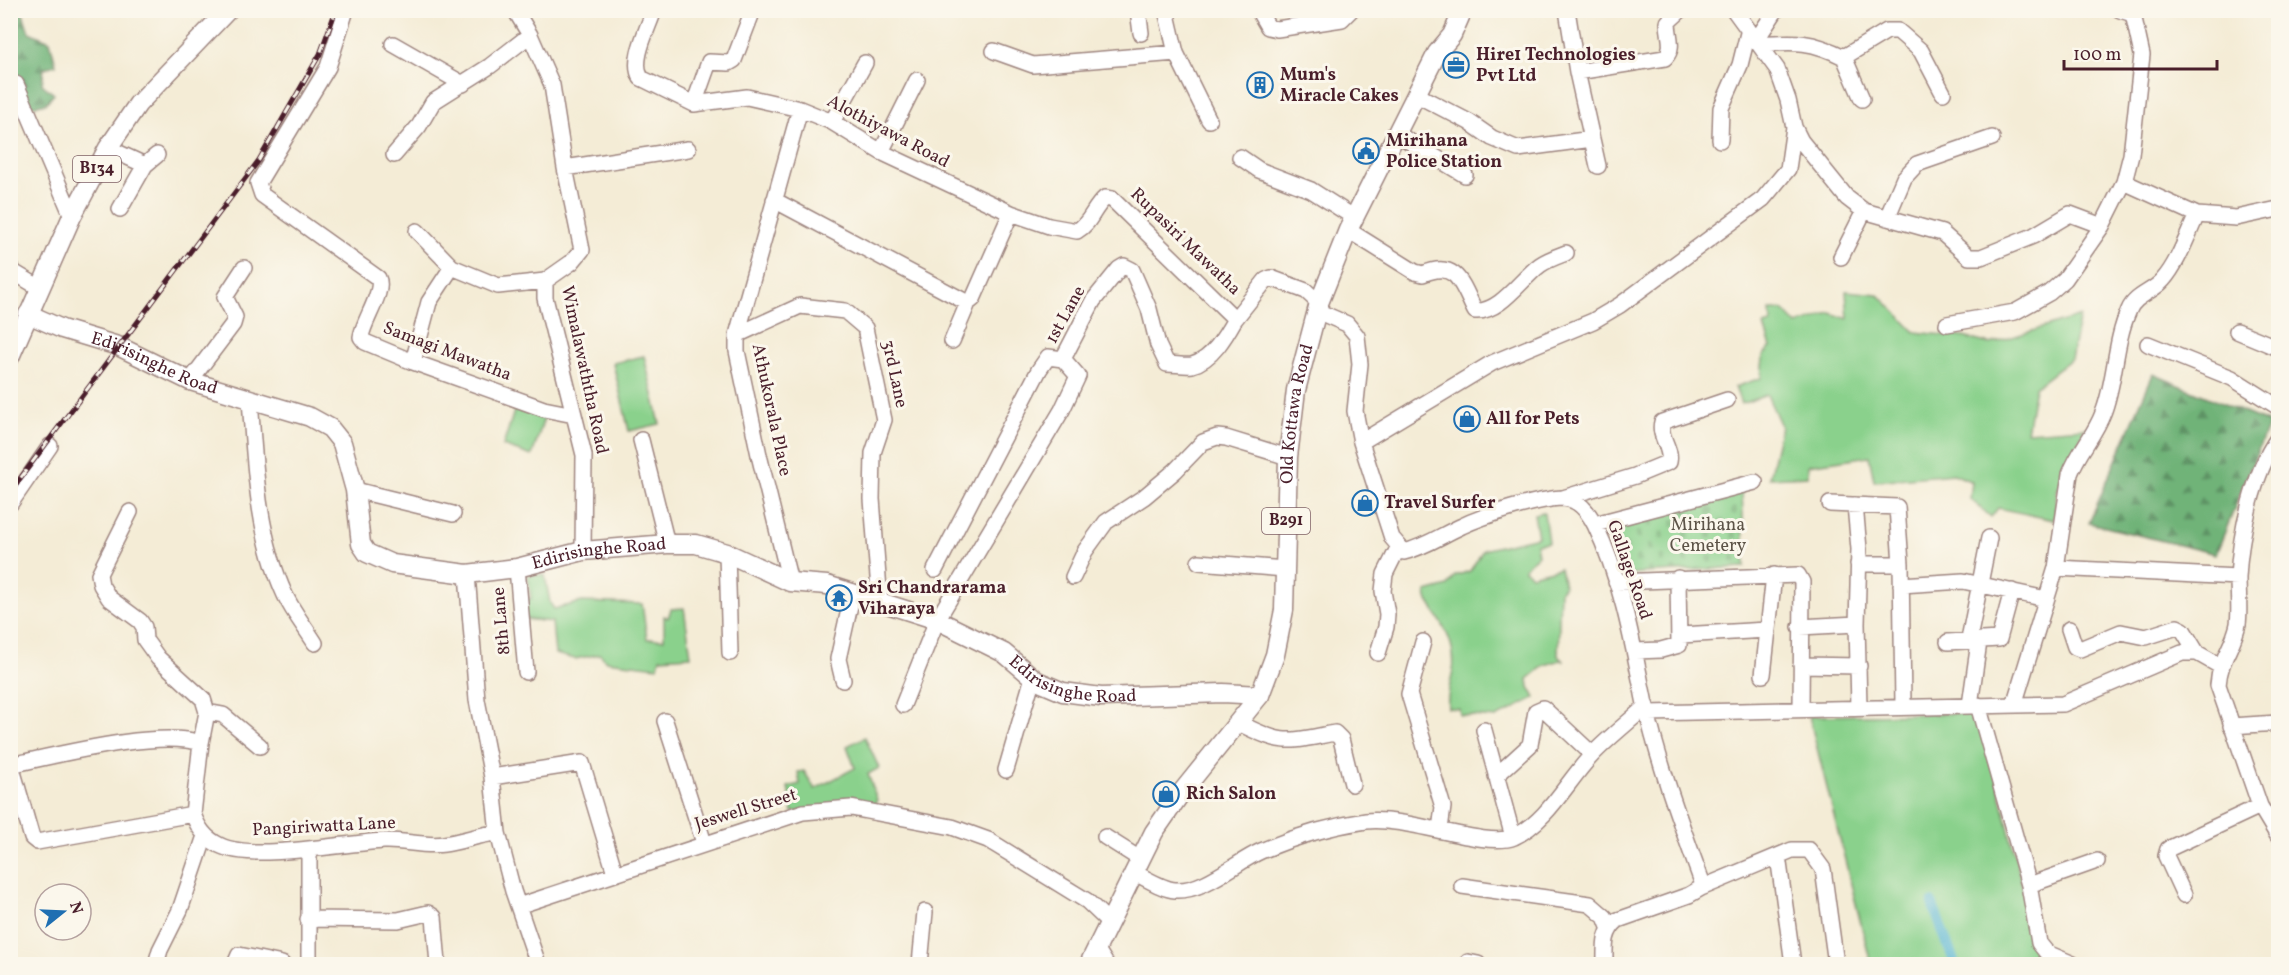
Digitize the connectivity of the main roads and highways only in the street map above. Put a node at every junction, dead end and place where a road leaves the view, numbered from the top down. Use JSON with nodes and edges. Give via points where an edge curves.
{"nodes":[{"id":1,"x":228,"y":10,"type":"edge"},
{"id":2,"x":1451,"y":10,"type":"edge"},
{"id":3,"x":1463,"y":10,"type":"edge"},
{"id":4,"x":1437,"y":53,"type":"junction"},
{"id":5,"x":28,"y":314,"type":"junction"},
{"id":6,"x":10,"y":357,"type":"edge"},
{"id":7,"x":1260,"y":695,"type":"junction"},
{"id":8,"x":1092,"y":956,"type":"edge"}],
"edges":[{"from":1,"to":5,"type":"main road","number":"B134","via":[[138,104],[108,148]]},
{"from":2,"to":4,"type":"main road","name":"Old Kottawa Road","number":"B291"},
{"from":3,"to":4,"type":"main road","name":"Old Kottawa Road","number":"B291","via":[[1452,34]]},
{"from":4,"to":7,"type":"main road","name":"Old Kottawa Road","number":"B291","via":[[1351,224],[1318,307],[1296,390],[1288,457],[1282,621]]},
{"from":5,"to":6,"type":"main road","number":"B134"},
{"from":5,"to":7,"type":"main road","name":"Edirisinghe Road","via":[[118,346],[190,381],[310,417],[330,429],[342,443],[355,490],[361,544],[367,553],[392,564],[467,574],[517,568],[584,551],[696,544],[790,582],[827,585],[937,620],[1005,653],[1034,677],[1063,692],[1101,697]]},
{"from":7,"to":8,"type":"main road","name":"Old Kottawa Road","number":"B291","via":[[1154,832]]}]}
